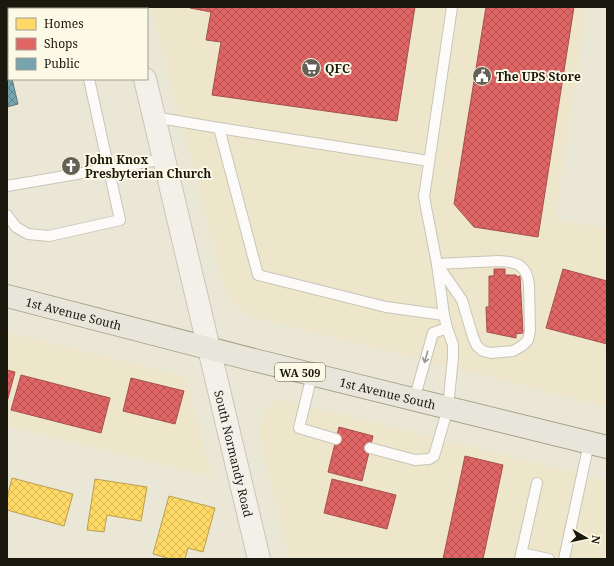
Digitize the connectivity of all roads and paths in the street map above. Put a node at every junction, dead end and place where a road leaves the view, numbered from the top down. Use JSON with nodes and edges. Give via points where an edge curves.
{"nodes":[{"id":1,"x":452,"y":7,"type":"edge"},
{"id":2,"x":89,"y":80,"type":"edge"},
{"id":3,"x":145,"y":80,"type":"edge"},
{"id":4,"x":154,"y":117,"type":"junction"},
{"id":5,"x":219,"y":128,"type":"junction"},
{"id":6,"x":164,"y":158,"type":"junction"},
{"id":7,"x":429,"y":161,"type":"junction"},
{"id":8,"x":109,"y":168,"type":"junction"},
{"id":9,"x":7,"y":186,"type":"edge"},
{"id":10,"x":7,"y":215,"type":"edge"},
{"id":11,"x":437,"y":264,"type":"junction"},
{"id":12,"x":7,"y":296,"type":"edge"},
{"id":13,"x":444,"y":315,"type":"junction"},
{"id":14,"x":447,"y":328,"type":"junction"},
{"id":15,"x":209,"y":349,"type":"junction"},
{"id":16,"x":312,"y":375,"type":"junction"},
{"id":17,"x":414,"y":400,"type":"junction"},
{"id":18,"x":448,"y":408,"type":"junction"},
{"id":19,"x":336,"y":439,"type":"dead end"},
{"id":20,"x":598,"y":445,"type":"edge"},
{"id":21,"x":370,"y":448,"type":"dead end"},
{"id":22,"x":537,"y":483,"type":"dead end"},
{"id":23,"x":520,"y":556,"type":"edge"},
{"id":24,"x":259,"y":559,"type":"edge"},
{"id":25,"x":549,"y":559,"type":"edge"},
{"id":26,"x":564,"y":559,"type":"edge"}],
"edges":[{"from":1,"to":7,"type":"lane"},
{"from":2,"to":8,"type":"lane"},
{"from":3,"to":4,"type":"street","name":"South Normandy Road"},
{"from":4,"to":5,"type":"lane"},
{"from":4,"to":6,"type":"street","name":"South Normandy Road"},
{"from":5,"to":7,"type":"lane"},
{"from":5,"to":13,"type":"lane","via":[[258,275],[386,307]]},
{"from":6,"to":8,"type":"lane"},
{"from":6,"to":15,"type":"street","name":"South Normandy Road"},
{"from":7,"to":11,"type":"lane","via":[[424,197]]},
{"from":8,"to":9,"type":"lane"},
{"from":8,"to":10,"type":"lane","via":[[120,220],[49,236],[28,234],[16,227]]},
{"from":11,"to":11,"type":"lane","via":[[462,300],[477,346],[491,353],[513,351],[528,340],[530,285],[526,271],[512,262]]},
{"from":11,"to":13,"type":"lane"},
{"from":12,"to":15,"type":"main road","name":"1st Avenue South","number":"WA 509"},
{"from":13,"to":14,"type":"lane"},
{"from":14,"to":17,"type":"lane","one_way":true,"via":[[433,333]]},
{"from":14,"to":18,"type":"lane","via":[[453,346]]},
{"from":15,"to":16,"type":"main road","name":"1st Avenue South","number":"WA 509"},
{"from":15,"to":24,"type":"street","name":"South Normandy Road"},
{"from":16,"to":17,"type":"main road","name":"1st Avenue South","number":"WA 509"},
{"from":16,"to":19,"type":"lane","via":[[299,428]]},
{"from":17,"to":18,"type":"main road","name":"1st Avenue South","number":"WA 509"},
{"from":18,"to":20,"type":"main road","name":"1st Avenue South","number":"WA 509"},
{"from":18,"to":21,"type":"lane","via":[[434,456],[429,460],[415,460]]},
{"from":20,"to":26,"type":"lane"},
{"from":22,"to":23,"type":"lane"},
{"from":23,"to":25,"type":"lane"}]}
